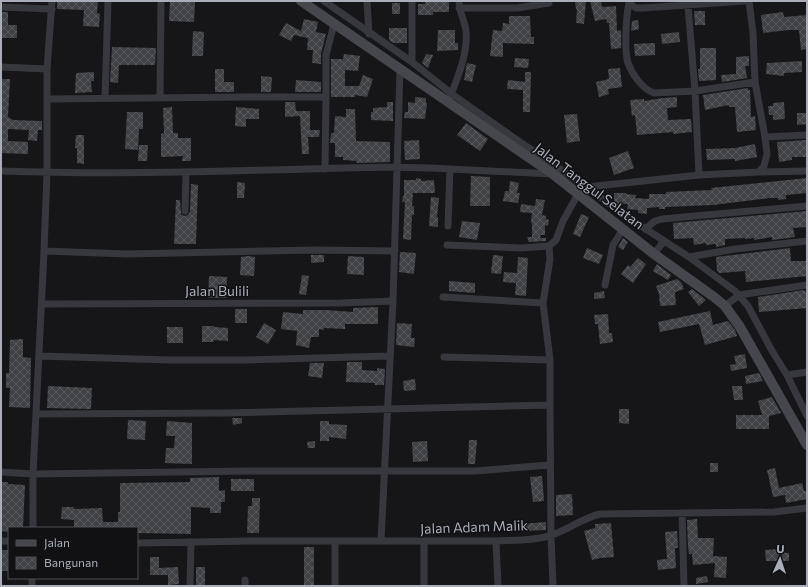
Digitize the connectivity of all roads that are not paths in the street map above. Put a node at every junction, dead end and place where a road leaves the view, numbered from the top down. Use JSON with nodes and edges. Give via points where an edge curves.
{"nodes":[{"id":1,"x":52,"y":1,"type":"edge"},
{"id":2,"x":108,"y":1,"type":"edge"},
{"id":3,"x":161,"y":1,"type":"edge"},
{"id":4,"x":301,"y":1,"type":"edge"},
{"id":5,"x":324,"y":1,"type":"edge"},
{"id":6,"x":367,"y":1,"type":"edge"},
{"id":7,"x":412,"y":1,"type":"edge"},
{"id":8,"x":745,"y":1,"type":"edge"},
{"id":9,"x":749,"y":1,"type":"edge"},
{"id":10,"x":629,"y":2,"type":"edge"},
{"id":11,"x":549,"y":3,"type":"dead end"},
{"id":12,"x":459,"y":5,"type":"edge"},
{"id":13,"x":688,"y":6,"type":"junction"},
{"id":14,"x":1,"y":7,"type":"edge"},
{"id":15,"x":52,"y":9,"type":"junction"},
{"id":16,"x":334,"y":24,"type":"junction"},
{"id":17,"x":369,"y":34,"type":"junction"},
{"id":18,"x":412,"y":62,"type":"junction"},
{"id":19,"x":1,"y":67,"type":"edge"},
{"id":20,"x":47,"y":69,"type":"junction"},
{"id":21,"x":400,"y":70,"type":"junction"},
{"id":22,"x":755,"y":82,"type":"junction"},
{"id":23,"x":695,"y":91,"type":"junction"},
{"id":24,"x":326,"y":97,"type":"junction"},
{"id":25,"x":105,"y":98,"type":"junction"},
{"id":26,"x":160,"y":98,"type":"junction"},
{"id":27,"x":47,"y":99,"type":"junction"},
{"id":28,"x":450,"y":99,"type":"junction"},
{"id":29,"x":807,"y":135,"type":"edge"},
{"id":30,"x":765,"y":137,"type":"junction"},
{"id":31,"x":397,"y":167,"type":"junction"},
{"id":32,"x":325,"y":169,"type":"junction"},
{"id":33,"x":450,"y":169,"type":"junction"},
{"id":34,"x":807,"y":170,"type":"edge"},
{"id":35,"x":1,"y":171,"type":"edge"},
{"id":36,"x":186,"y":172,"type":"junction"},
{"id":37,"x":759,"y":172,"type":"junction"},
{"id":38,"x":47,"y":173,"type":"junction"},
{"id":39,"x":552,"y":174,"type":"junction"},
{"id":40,"x":699,"y":175,"type":"junction"},
{"id":41,"x":587,"y":187,"type":"junction"},
{"id":42,"x":578,"y":194,"type":"junction"},
{"id":43,"x":807,"y":206,"type":"edge"},
{"id":44,"x":185,"y":211,"type":"dead end"},
{"id":45,"x":448,"y":226,"type":"dead end"},
{"id":46,"x":623,"y":229,"type":"junction"},
{"id":47,"x":645,"y":229,"type":"junction"},
{"id":48,"x":664,"y":241,"type":"junction"},
{"id":49,"x":807,"y":241,"type":"edge"},
{"id":50,"x":447,"y":245,"type":"dead end"},
{"id":51,"x":549,"y":246,"type":"junction"},
{"id":52,"x":395,"y":251,"type":"junction"},
{"id":53,"x":44,"y":252,"type":"junction"},
{"id":54,"x":654,"y":254,"type":"junction"},
{"id":55,"x":689,"y":257,"type":"junction"},
{"id":56,"x":605,"y":285,"type":"dead end"},
{"id":57,"x":807,"y":285,"type":"edge"},
{"id":58,"x":739,"y":295,"type":"junction"},
{"id":59,"x":443,"y":297,"type":"dead end"},
{"id":60,"x":393,"y":301,"type":"junction"},
{"id":61,"x":543,"y":303,"type":"junction"},
{"id":62,"x":42,"y":304,"type":"junction"},
{"id":63,"x":725,"y":306,"type":"junction"},
{"id":64,"x":39,"y":356,"type":"junction"},
{"id":65,"x":389,"y":356,"type":"junction"},
{"id":66,"x":444,"y":357,"type":"dead end"},
{"id":67,"x":550,"y":360,"type":"junction"},
{"id":68,"x":807,"y":372,"type":"edge"},
{"id":69,"x":787,"y":375,"type":"junction"},
{"id":70,"x":550,"y":405,"type":"junction"},
{"id":71,"x":387,"y":410,"type":"junction"},
{"id":72,"x":36,"y":414,"type":"junction"},
{"id":73,"x":807,"y":416,"type":"edge"},
{"id":74,"x":807,"y":445,"type":"edge"},
{"id":75,"x":550,"y":466,"type":"junction"},
{"id":76,"x":1,"y":472,"type":"edge"},
{"id":77,"x":384,"y":472,"type":"junction"},
{"id":78,"x":33,"y":474,"type":"junction"},
{"id":79,"x":807,"y":508,"type":"edge"},
{"id":80,"x":682,"y":513,"type":"junction"},
{"id":81,"x":32,"y":527,"type":"edge"},
{"id":82,"x":551,"y":536,"type":"junction"},
{"id":83,"x":335,"y":541,"type":"junction"},
{"id":84,"x":381,"y":541,"type":"junction"},
{"id":85,"x":496,"y":541,"type":"junction"},
{"id":86,"x":191,"y":542,"type":"junction"},
{"id":87,"x":424,"y":542,"type":"junction"},
{"id":88,"x":138,"y":543,"type":"edge"},
{"id":89,"x":190,"y":586,"type":"edge"},
{"id":90,"x":335,"y":586,"type":"edge"},
{"id":91,"x":424,"y":586,"type":"edge"},
{"id":92,"x":498,"y":586,"type":"edge"},
{"id":93,"x":553,"y":586,"type":"edge"},
{"id":94,"x":684,"y":586,"type":"edge"}],
"edges":[{"from":1,"to":15,"type":"street"},
{"from":2,"to":25,"type":"street"},
{"from":3,"to":26,"type":"street"},
{"from":4,"to":16,"type":"street","name":"Jalan Tanggul Selatan"},
{"from":5,"to":17,"type":"street","name":"Jalan Tanggul Selatan"},
{"from":6,"to":17,"type":"street"},
{"from":7,"to":18,"type":"street"},
{"from":8,"to":13,"type":"street"},
{"from":9,"to":22,"type":"street"},
{"from":10,"to":13,"type":"street","via":[[636,8]]},
{"from":10,"to":23,"type":"street","via":[[626,16],[628,62],[638,81],[654,93]]},
{"from":11,"to":12,"type":"street","via":[[517,8]]},
{"from":12,"to":28,"type":"street","via":[[466,30],[466,42]]},
{"from":13,"to":23,"type":"street"},
{"from":14,"to":15,"type":"street"},
{"from":15,"to":20,"type":"street"},
{"from":16,"to":21,"type":"street","name":"Jalan Tanggul Selatan"},
{"from":16,"to":24,"type":"street","via":[[326,55]]},
{"from":17,"to":18,"type":"street","name":"Jalan Tanggul Selatan"},
{"from":18,"to":28,"type":"street","name":"Jalan Tanggul Selatan"},
{"from":19,"to":20,"type":"street"},
{"from":20,"to":27,"type":"street"},
{"from":21,"to":28,"type":"street","name":"Jalan Tanggul Selatan"},
{"from":21,"to":31,"type":"street"},
{"from":22,"to":23,"type":"street"},
{"from":22,"to":30,"type":"street"},
{"from":23,"to":40,"type":"street"},
{"from":24,"to":26,"type":"street"},
{"from":24,"to":32,"type":"street"},
{"from":25,"to":26,"type":"street"},
{"from":25,"to":27,"type":"street"},
{"from":27,"to":38,"type":"street"},
{"from":28,"to":39,"type":"street","name":"Jalan Tanggul Selatan"},
{"from":28,"to":41,"type":"street","name":"Jalan Tanggul Selatan","via":[[510,135]]},
{"from":29,"to":30,"type":"street"},
{"from":30,"to":37,"type":"street","via":[[766,162]]},
{"from":31,"to":32,"type":"street"},
{"from":31,"to":33,"type":"street"},
{"from":31,"to":52,"type":"street"},
{"from":32,"to":36,"type":"street"},
{"from":33,"to":39,"type":"street"},
{"from":33,"to":45,"type":"street"},
{"from":34,"to":37,"type":"street"},
{"from":35,"to":38,"type":"street"},
{"from":36,"to":38,"type":"street"},
{"from":36,"to":44,"type":"street"},
{"from":37,"to":40,"type":"street"},
{"from":38,"to":53,"type":"street"},
{"from":39,"to":42,"type":"street","name":"Jalan Tanggul Selatan"},
{"from":40,"to":41,"type":"street"},
{"from":41,"to":47,"type":"street","name":"Jalan Tanggul Selatan"},
{"from":42,"to":46,"type":"street","name":"Jalan Tanggul Selatan"},
{"from":42,"to":51,"type":"street","via":[[556,240]]},
{"from":43,"to":47,"type":"street","via":[[662,219]]},
{"from":46,"to":54,"type":"street","name":"Jalan Tanggul Selatan"},
{"from":46,"to":56,"type":"street","via":[[613,245]]},
{"from":47,"to":48,"type":"street","name":"Jalan Tanggul Selatan"},
{"from":48,"to":54,"type":"street"},
{"from":48,"to":55,"type":"street","name":"Jalan Tanggul Selatan"},
{"from":49,"to":55,"type":"street"},
{"from":50,"to":51,"type":"street","via":[[521,248]]},
{"from":51,"to":61,"type":"street","via":[[550,259]]},
{"from":52,"to":53,"type":"street","via":[[134,254]]},
{"from":52,"to":60,"type":"street"},
{"from":53,"to":62,"type":"street"},
{"from":54,"to":63,"type":"street","name":"Jalan Tanggul Selatan","via":[[697,283]]},
{"from":55,"to":58,"type":"street","name":"Jalan Tanggul Selatan"},
{"from":57,"to":58,"type":"street"},
{"from":58,"to":63,"type":"street"},
{"from":58,"to":69,"type":"street","name":"Jalan Tanggul Selatan","via":[[748,306]]},
{"from":59,"to":61,"type":"street"},
{"from":60,"to":62,"type":"street","name":"Jalan Bulili"},
{"from":60,"to":65,"type":"street"},
{"from":61,"to":67,"type":"street"},
{"from":62,"to":64,"type":"street"},
{"from":63,"to":74,"type":"street","name":"Jalan Tanggul Selatan","via":[[740,327]]},
{"from":64,"to":65,"type":"street","via":[[169,360]]},
{"from":64,"to":72,"type":"street"},
{"from":65,"to":71,"type":"street"},
{"from":66,"to":67,"type":"street"},
{"from":67,"to":70,"type":"street"},
{"from":68,"to":69,"type":"street"},
{"from":69,"to":73,"type":"street","name":"Jalan Tanggul Selatan"},
{"from":70,"to":71,"type":"street"},
{"from":70,"to":75,"type":"street"},
{"from":71,"to":72,"type":"street"},
{"from":71,"to":77,"type":"street"},
{"from":72,"to":78,"type":"street"},
{"from":75,"to":77,"type":"street","via":[[475,471]]},
{"from":75,"to":82,"type":"street"},
{"from":76,"to":78,"type":"street"},
{"from":77,"to":78,"type":"street"},
{"from":77,"to":84,"type":"street"},
{"from":78,"to":81,"type":"street"},
{"from":79,"to":80,"type":"street","name":"Jalan Adam Malik","via":[[725,514]]},
{"from":80,"to":82,"type":"street","name":"Jalan Adam Malik","via":[[600,514]]},
{"from":80,"to":94,"type":"street"},
{"from":82,"to":85,"type":"street","name":"Jalan Adam Malik"},
{"from":82,"to":93,"type":"street"},
{"from":83,"to":84,"type":"street","name":"Jalan Adam Malik"},
{"from":83,"to":86,"type":"street","name":"Jalan Adam Malik"},
{"from":83,"to":90,"type":"street"},
{"from":84,"to":87,"type":"street","name":"Jalan Adam Malik"},
{"from":85,"to":87,"type":"street","name":"Jalan Adam Malik"},
{"from":85,"to":92,"type":"street"},
{"from":86,"to":88,"type":"street","name":"Jalan Adam Malik"},
{"from":86,"to":89,"type":"street"},
{"from":87,"to":91,"type":"street"}]}
